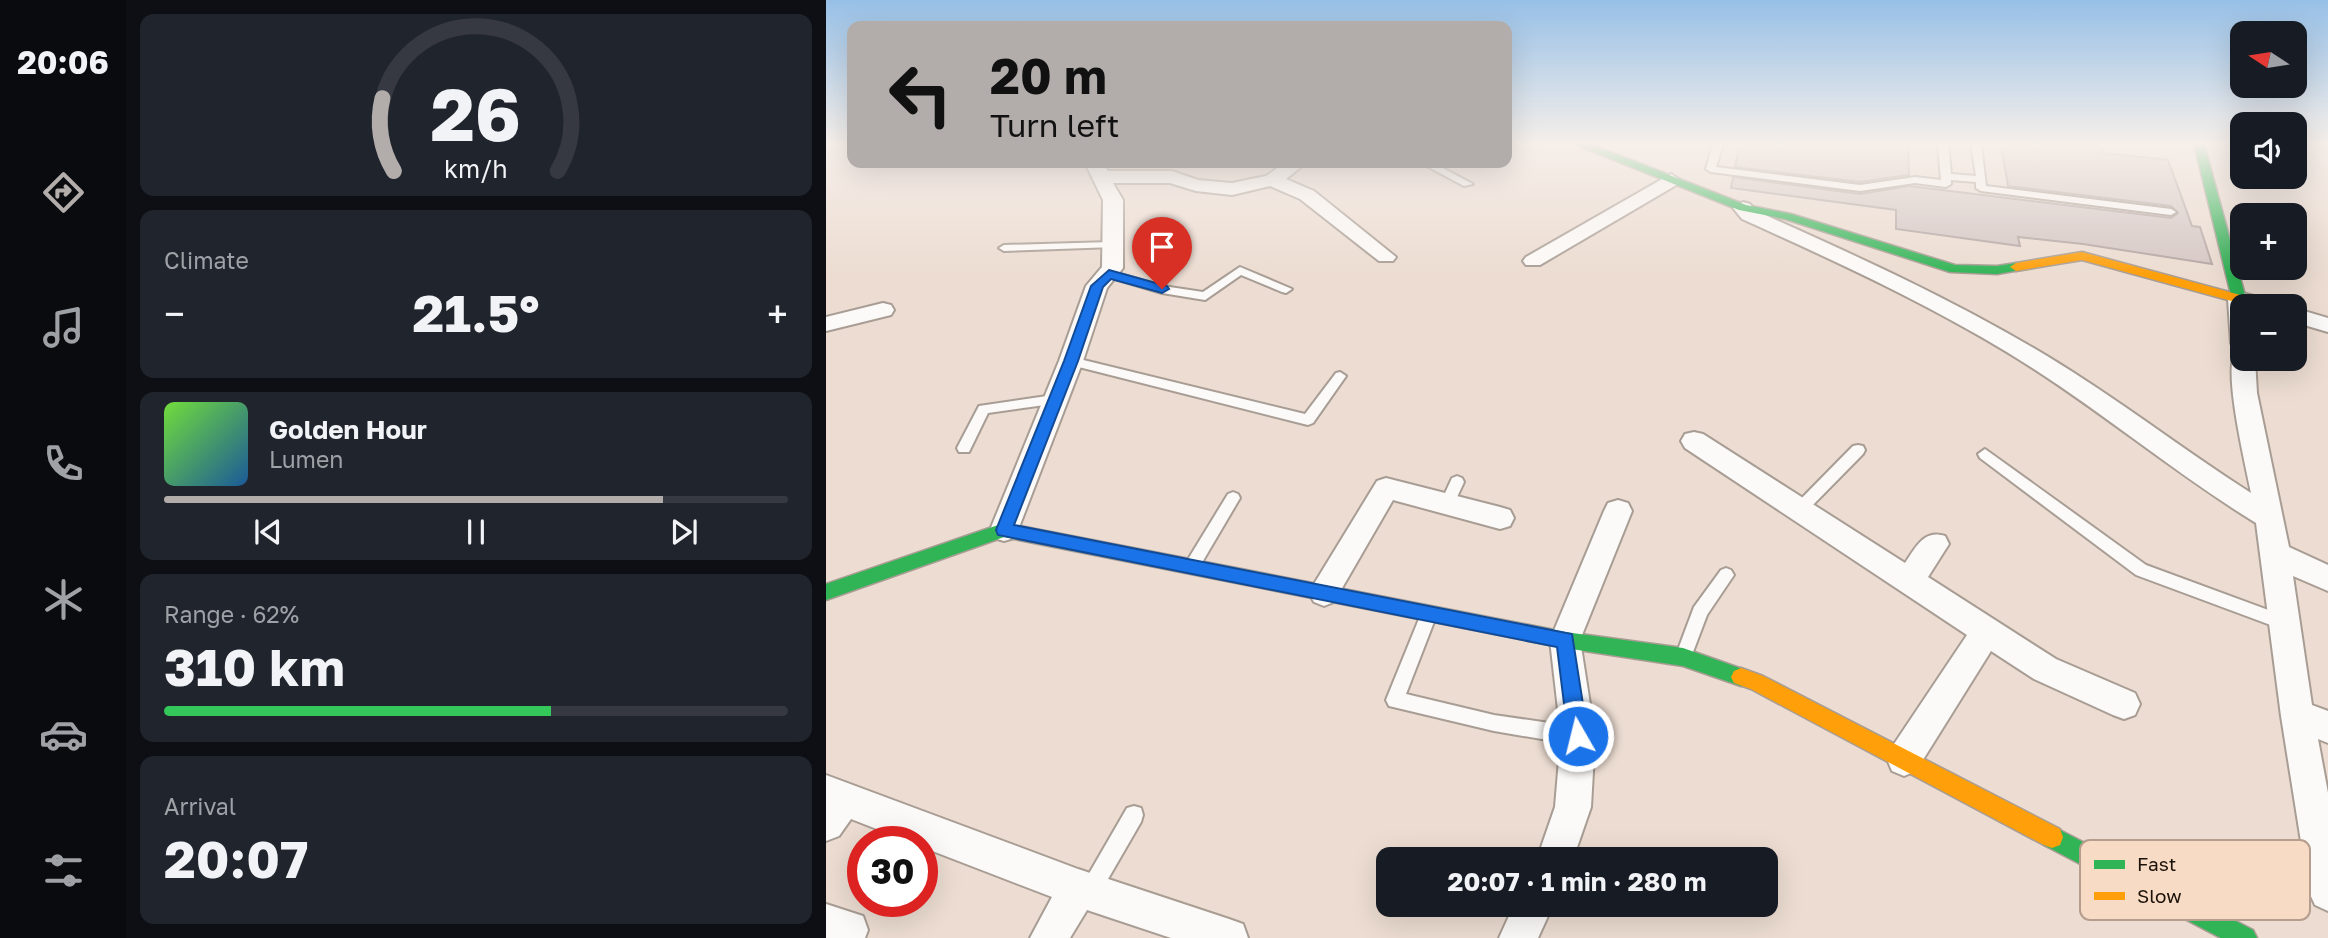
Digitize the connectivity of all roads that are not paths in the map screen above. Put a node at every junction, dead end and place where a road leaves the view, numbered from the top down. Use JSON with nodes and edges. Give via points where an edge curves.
{"nodes":[{"id":1,"x":1107,"y":188,"type":"edge"},
{"id":2,"x":1290,"y":188,"type":"edge"},
{"id":3,"x":1658,"y":188,"type":"edge"},
{"id":4,"x":1691,"y":188,"type":"edge"},
{"id":5,"x":1981,"y":188,"type":"edge"},
{"id":6,"x":2210,"y":188,"type":"edge"},
{"id":7,"x":1743,"y":208,"type":"junction"},
{"id":8,"x":2171,"y":212,"type":"dead end"},
{"id":9,"x":1111,"y":245,"type":"junction"},
{"id":10,"x":1004,"y":248,"type":"dead end"},
{"id":11,"x":1386,"y":257,"type":"dead end"},
{"id":12,"x":1532,"y":261,"type":"dead end"},
{"id":13,"x":1109,"y":274,"type":"junction"},
{"id":14,"x":1286,"y":289,"type":"dead end"},
{"id":15,"x":2238,"y":294,"type":"edge"},
{"id":16,"x":2230,"y":297,"type":"edge"},
{"id":17,"x":883,"y":310,"type":"dead end"},
{"id":18,"x":2307,"y":319,"type":"edge"},
{"id":19,"x":826,"y":324,"type":"edge"},
{"id":20,"x":2328,"y":325,"type":"edge"},
{"id":21,"x":1071,"y":361,"type":"junction"},
{"id":22,"x":2244,"y":371,"type":"edge"},
{"id":23,"x":1340,"y":376,"type":"dead end"},
{"id":24,"x":1054,"y":400,"type":"junction"},
{"id":25,"x":1694,"y":441,"type":"dead end"},
{"id":26,"x":964,"y":448,"type":"dead end"},
{"id":27,"x":1858,"y":450,"type":"dead end"},
{"id":28,"x":1985,"y":454,"type":"dead end"},
{"id":29,"x":1233,"y":498,"type":"dead end"},
{"id":30,"x":1799,"y":510,"type":"junction"},
{"id":31,"x":1618,"y":511,"type":"dead end"},
{"id":32,"x":2269,"y":517,"type":"junction"},
{"id":33,"x":1500,"y":518,"type":"dead end"},
{"id":34,"x":1004,"y":530,"type":"junction"},
{"id":35,"x":1935,"y":544,"type":"dead end"},
{"id":36,"x":2276,"y":554,"type":"junction"},
{"id":37,"x":1192,"y":567,"type":"junction"},
{"id":38,"x":1726,"y":575,"type":"dead end"},
{"id":39,"x":2328,"y":579,"type":"edge"},
{"id":40,"x":1908,"y":582,"type":"junction"},
{"id":41,"x":826,"y":592,"type":"edge"},
{"id":42,"x":1324,"y":593,"type":"junction"},
{"id":43,"x":1429,"y":613,"type":"junction"},
{"id":44,"x":2284,"y":623,"type":"junction"},
{"id":45,"x":1986,"y":632,"type":"junction"},
{"id":46,"x":1565,"y":640,"type":"junction"},
{"id":47,"x":1684,"y":657,"type":"junction"},
{"id":48,"x":2124,"y":704,"type":"dead end"},
{"id":49,"x":2297,"y":716,"type":"junction"},
{"id":50,"x":2328,"y":727,"type":"edge"},
{"id":51,"x":1578,"y":736,"type":"junction"},
{"id":52,"x":1904,"y":759,"type":"junction"},
{"id":53,"x":832,"y":805,"type":"edge"},
{"id":54,"x":1134,"y":815,"type":"dead end"},
{"id":55,"x":1559,"y":847,"type":"edge"},
{"id":56,"x":2080,"y":851,"type":"edge"},
{"id":57,"x":2324,"y":858,"type":"edge"},
{"id":58,"x":1084,"y":890,"type":"junction"},
{"id":59,"x":2328,"y":892,"type":"edge"},
{"id":60,"x":1528,"y":917,"type":"edge"},
{"id":61,"x":2211,"y":920,"type":"edge"},
{"id":62,"x":826,"y":923,"type":"edge"},
{"id":63,"x":843,"y":938,"type":"edge"},
{"id":64,"x":1049,"y":938,"type":"edge"},
{"id":65,"x":1229,"y":938,"type":"edge"},
{"id":66,"x":1518,"y":938,"type":"edge"},
{"id":67,"x":2245,"y":938,"type":"edge"}],
"edges":[{"from":1,"to":9,"type":"street","via":[[1113,200]]},
{"from":2,"to":11,"type":"street","via":[[1307,195]]},
{"from":3,"to":12,"type":"street"},
{"from":4,"to":7,"type":"street"},
{"from":5,"to":8,"type":"lane"},
{"from":6,"to":15,"type":"street"},
{"from":7,"to":16,"type":"street","via":[[1787,216],[1954,269],[1997,270],[2082,256]]},
{"from":7,"to":32,"type":"street","via":[[1749,215],[1959,313],[2080,387],[2232,496]]},
{"from":9,"to":10,"type":"lane"},
{"from":9,"to":13,"type":"street","via":[[1113,268]]},
{"from":13,"to":14,"type":"lane","via":[[1205,296],[1240,270]]},
{"from":13,"to":21,"type":"street","via":[[1097,286]]},
{"from":17,"to":19,"type":"street","via":[[861,311],[845,322]]},
{"from":18,"to":20,"type":"street"},
{"from":21,"to":23,"type":"lane","via":[[1308,420]]},
{"from":21,"to":24,"type":"street"},
{"from":22,"to":32,"type":"street"},
{"from":24,"to":26,"type":"lane","via":[[984,410]]},
{"from":24,"to":34,"type":"street"},
{"from":25,"to":30,"type":"street"},
{"from":27,"to":30,"type":"lane"},
{"from":28,"to":44,"type":"lane","via":[[2141,570]]},
{"from":29,"to":37,"type":"lane"},
{"from":30,"to":40,"type":"street"},
{"from":31,"to":46,"type":"street"},
{"from":32,"to":36,"type":"street"},
{"from":33,"to":42,"type":"street","via":[[1452,493],[1386,488]]},
{"from":34,"to":37,"type":"street"},
{"from":34,"to":41,"type":"street"},
{"from":35,"to":40,"type":"street"},
{"from":36,"to":39,"type":"street"},
{"from":36,"to":44,"type":"street"},
{"from":37,"to":42,"type":"street"},
{"from":38,"to":47,"type":"lane","via":[[1700,612]]},
{"from":40,"to":45,"type":"street"},
{"from":42,"to":43,"type":"street"},
{"from":43,"to":46,"type":"street"},
{"from":43,"to":51,"type":"lane","via":[[1395,700]]},
{"from":44,"to":49,"type":"street"},
{"from":45,"to":48,"type":"street","via":[[2045,669]]},
{"from":45,"to":52,"type":"street"},
{"from":46,"to":47,"type":"street"},
{"from":46,"to":51,"type":"street"},
{"from":47,"to":52,"type":"street","via":[[1756,682]]},
{"from":49,"to":50,"type":"street"},
{"from":49,"to":57,"type":"street"},
{"from":51,"to":55,"type":"street","via":[[1573,807]]},
{"from":52,"to":56,"type":"street"},
{"from":53,"to":58,"type":"street"},
{"from":54,"to":58,"type":"lane"},
{"from":57,"to":59,"type":"street"},
{"from":58,"to":64,"type":"street"},
{"from":58,"to":65,"type":"street"},
{"from":60,"to":66,"type":"street"},
{"from":61,"to":67,"type":"street"},
{"from":62,"to":63,"type":"street","via":[[849,930]]}]}
